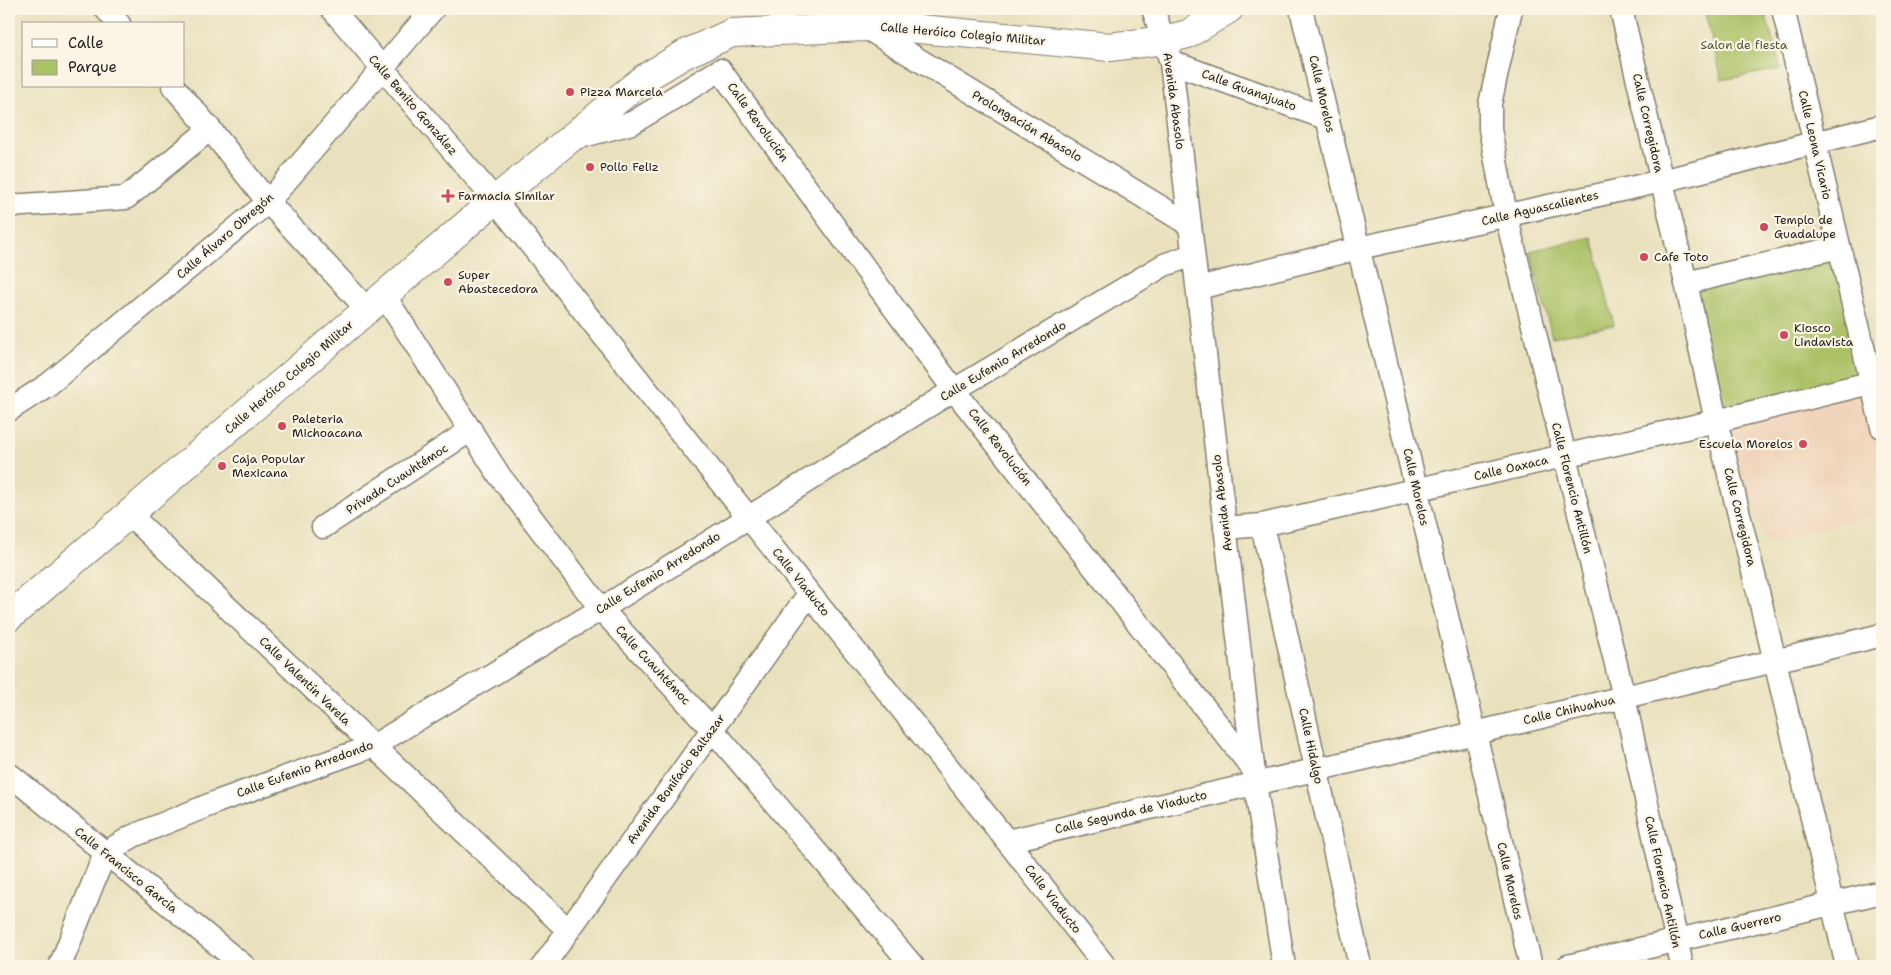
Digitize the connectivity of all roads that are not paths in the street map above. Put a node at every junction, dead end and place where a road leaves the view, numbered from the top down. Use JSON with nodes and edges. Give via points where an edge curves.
{"nodes":[{"id":1,"x":106,"y":9,"type":"edge"},
{"id":2,"x":332,"y":9,"type":"edge"},
{"id":3,"x":433,"y":9,"type":"edge"},
{"id":4,"x":1153,"y":9,"type":"edge"},
{"id":5,"x":1228,"y":9,"type":"edge"},
{"id":6,"x":1302,"y":9,"type":"edge"},
{"id":7,"x":1511,"y":9,"type":"edge"},
{"id":8,"x":1621,"y":9,"type":"edge"},
{"id":9,"x":1783,"y":9,"type":"edge"},
{"id":10,"x":117,"y":22,"type":"edge"},
{"id":11,"x":865,"y":27,"type":"junction"},
{"id":12,"x":1167,"y":51,"type":"junction"},
{"id":13,"x":382,"y":68,"type":"junction"},
{"id":14,"x":720,"y":70,"type":"joint"},
{"id":15,"x":175,"y":88,"type":"edge"},
{"id":16,"x":1328,"y":119,"type":"junction"},
{"id":17,"x":1882,"y":126,"type":"edge"},
{"id":18,"x":210,"y":129,"type":"junction"},
{"id":19,"x":572,"y":138,"type":"junction"},
{"id":20,"x":1814,"y":142,"type":"junction"},
{"id":21,"x":1662,"y":181,"type":"junction"},
{"id":22,"x":495,"y":200,"type":"junction"},
{"id":23,"x":268,"y":202,"type":"junction"},
{"id":24,"x":9,"y":206,"type":"edge"},
{"id":25,"x":1506,"y":215,"type":"junction"},
{"id":26,"x":1190,"y":224,"type":"junction"},
{"id":27,"x":1839,"y":247,"type":"junction"},
{"id":28,"x":1359,"y":248,"type":"junction"},
{"id":29,"x":1193,"y":255,"type":"junction"},
{"id":30,"x":1686,"y":283,"type":"junction"},
{"id":31,"x":1198,"y":288,"type":"junction"},
{"id":32,"x":376,"y":302,"type":"junction"},
{"id":33,"x":1877,"y":381,"type":"edge"},
{"id":34,"x":954,"y":390,"type":"junction"},
{"id":35,"x":9,"y":410,"type":"edge"},
{"id":36,"x":1716,"y":421,"type":"junction"},
{"id":37,"x":1882,"y":427,"type":"edge"},
{"id":38,"x":471,"y":430,"type":"junction"},
{"id":39,"x":1564,"y":456,"type":"junction"},
{"id":40,"x":1417,"y":490,"type":"junction"},
{"id":41,"x":129,"y":514,"type":"junction"},
{"id":42,"x":748,"y":517,"type":"junction"},
{"id":43,"x":1262,"y":525,"type":"junction"},
{"id":44,"x":322,"y":527,"type":"dead end"},
{"id":45,"x":1225,"y":528,"type":"junction"},
{"id":46,"x":809,"y":594,"type":"junction"},
{"id":47,"x":601,"y":608,"type":"junction"},
{"id":48,"x":9,"y":618,"type":"edge"},
{"id":49,"x":1882,"y":634,"type":"edge"},
{"id":50,"x":1776,"y":661,"type":"junction"},
{"id":51,"x":1624,"y":697,"type":"junction"},
{"id":52,"x":712,"y":729,"type":"junction"},
{"id":53,"x":1475,"y":733,"type":"junction"},
{"id":54,"x":373,"y":746,"type":"junction"},
{"id":55,"x":1316,"y":768,"type":"junction"},
{"id":56,"x":9,"y":774,"type":"edge"},
{"id":57,"x":1254,"y":776,"type":"junction"},
{"id":58,"x":1007,"y":841,"type":"junction"},
{"id":59,"x":105,"y":853,"type":"junction"},
{"id":60,"x":1882,"y":892,"type":"edge"},
{"id":61,"x":1833,"y":904,"type":"junction"},
{"id":62,"x":568,"y":930,"type":"junction"},
{"id":63,"x":1675,"y":941,"type":"junction"},
{"id":64,"x":60,"y":966,"type":"edge"},
{"id":65,"x":244,"y":966,"type":"edge"},
{"id":66,"x":543,"y":966,"type":"edge"},
{"id":67,"x":913,"y":966,"type":"edge"},
{"id":68,"x":1105,"y":966,"type":"edge"},
{"id":69,"x":1284,"y":966,"type":"edge"},
{"id":70,"x":1360,"y":966,"type":"edge"},
{"id":71,"x":1531,"y":966,"type":"edge"},
{"id":72,"x":1568,"y":966,"type":"edge"},
{"id":73,"x":1682,"y":966,"type":"edge"},
{"id":74,"x":1847,"y":966,"type":"edge"}],
"edges":[{"from":1,"to":10,"type":"street"},
{"from":2,"to":13,"type":"street","name":"Calle Benito González"},
{"from":3,"to":13,"type":"street","name":"Calle Álvaro Obregón"},
{"from":4,"to":12,"type":"street","name":"Avenida Abasolo"},
{"from":5,"to":12,"type":"main road","name":"Calle Heróico Colegio Militar"},
{"from":6,"to":16,"type":"street","name":"Calle Morelos"},
{"from":7,"to":25,"type":"street","name":"Calle Florencio Antillón","via":[[1490,104],[1490,129]]},
{"from":8,"to":21,"type":"street","name":"Calle Corregidora"},
{"from":9,"to":20,"type":"street","name":"Calle Leona Vicario"},
{"from":11,"to":12,"type":"main road","name":"Calle Heróico Colegio Militar","via":[[888,26]]},
{"from":11,"to":19,"type":"main road","name":"Calle Heróico Colegio Militar","via":[[732,33],[685,54],[643,79]]},
{"from":11,"to":26,"type":"street","name":"Prolongación Abasolo"},
{"from":12,"to":16,"type":"street","name":"Calle Guanajuato"},
{"from":12,"to":26,"type":"street","name":"Avenida Abasolo"},
{"from":13,"to":22,"type":"street","name":"Calle Benito González"},
{"from":13,"to":23,"type":"street","name":"Calle Álvaro Obregón"},
{"from":14,"to":19,"type":"street","name":"Calle Heróico Colegio Militar","via":[[632,123]]},
{"from":14,"to":34,"type":"street","name":"Calle Revolución"},
{"from":15,"to":18,"type":"street","name":"Calle Cuauhtémoc"},
{"from":16,"to":28,"type":"street","name":"Calle Morelos"},
{"from":17,"to":20,"type":"street","name":"Calle Aguascalientes"},
{"from":18,"to":23,"type":"street","name":"Calle Cuauhtémoc"},
{"from":18,"to":24,"type":"street","via":[[126,198]]},
{"from":19,"to":22,"type":"main road","name":"Calle Heróico Colegio Militar"},
{"from":20,"to":21,"type":"street","name":"Calle Aguascalientes"},
{"from":20,"to":27,"type":"street","name":"Calle Leona Vicario"},
{"from":21,"to":25,"type":"street","name":"Calle Aguascalientes"},
{"from":21,"to":30,"type":"street","name":"Calle Corregidora"},
{"from":22,"to":32,"type":"main road","name":"Calle Heróico Colegio Militar"},
{"from":22,"to":42,"type":"street","name":"Calle Viaducto"},
{"from":23,"to":32,"type":"street","name":"Calle Cuauhtémoc"},
{"from":23,"to":35,"type":"street","name":"Calle Álvaro Obregón","via":[[49,384]]},
{"from":25,"to":28,"type":"street","name":"Calle Aguascalientes"},
{"from":25,"to":39,"type":"street","name":"Calle Florencio Antillón"},
{"from":26,"to":29,"type":"street","name":"Avenida Abasolo"},
{"from":27,"to":30,"type":"street"},
{"from":27,"to":33,"type":"street","name":"Calle Leona Vicario"},
{"from":28,"to":31,"type":"street","name":"Calle Aguascalientes"},
{"from":28,"to":40,"type":"street","name":"Calle Morelos"},
{"from":29,"to":31,"type":"street","name":"Avenida Abasolo"},
{"from":29,"to":34,"type":"street","name":"Calle Eufemio Arredondo","via":[[1164,265]]},
{"from":30,"to":36,"type":"street","name":"Calle Corregidora"},
{"from":31,"to":45,"type":"street","name":"Avenida Abasolo"},
{"from":32,"to":38,"type":"street","name":"Calle Cuauhtémoc"},
{"from":32,"to":41,"type":"main road","name":"Calle Heróico Colegio Militar"},
{"from":33,"to":36,"type":"street","name":"Calle Oaxaca"},
{"from":33,"to":37,"type":"street","name":"Calle Leona Vicario"},
{"from":34,"to":42,"type":"street","name":"Calle Eufemio Arredondo"},
{"from":34,"to":57,"type":"street","name":"Calle Revolución"},
{"from":36,"to":39,"type":"street","name":"Calle Oaxaca"},
{"from":36,"to":50,"type":"street","name":"Calle Corregidora"},
{"from":38,"to":44,"type":"street","name":"Privada Cuauhtémoc"},
{"from":38,"to":47,"type":"street","name":"Calle Cuauhtémoc","via":[[499,475]]},
{"from":39,"to":40,"type":"street","name":"Calle Oaxaca"},
{"from":39,"to":51,"type":"street","name":"Calle Florencio Antillón"},
{"from":40,"to":43,"type":"street","name":"Calle Oaxaca"},
{"from":40,"to":53,"type":"street","name":"Calle Morelos"},
{"from":41,"to":48,"type":"main road","name":"Calle Heróico Colegio Militar"},
{"from":41,"to":54,"type":"street","name":"Calle Valentín Varela"},
{"from":42,"to":46,"type":"street","name":"Calle Viaducto"},
{"from":42,"to":47,"type":"street","name":"Calle Eufemio Arredondo"},
{"from":43,"to":45,"type":"street","name":"Calle Oaxaca"},
{"from":43,"to":55,"type":"street","name":"Calle Hidalgo"},
{"from":45,"to":57,"type":"street","name":"Avenida Abasolo"},
{"from":46,"to":52,"type":"street","name":"Avenida Bonifacio Baltazar"},
{"from":46,"to":58,"type":"street","name":"Calle Viaducto"},
{"from":47,"to":52,"type":"street","name":"Calle Cuauhtémoc"},
{"from":47,"to":54,"type":"street","name":"Calle Eufemio Arredondo"},
{"from":49,"to":50,"type":"street","name":"Calle Chihuahua"},
{"from":50,"to":51,"type":"street","name":"Calle Chihuahua"},
{"from":50,"to":61,"type":"street","name":"Calle Corregidora"},
{"from":51,"to":53,"type":"street","name":"Calle Chihuahua"},
{"from":51,"to":63,"type":"street","name":"Calle Florencio Antillón"},
{"from":52,"to":62,"type":"street","name":"Avenida Bonifacio Baltazar"},
{"from":52,"to":67,"type":"street","name":"Calle Cuauhtémoc"},
{"from":53,"to":55,"type":"street","name":"Calle Chihuahua"},
{"from":53,"to":71,"type":"street","name":"Calle Morelos"},
{"from":54,"to":59,"type":"street","name":"Calle Eufemio Arredondo","via":[[219,801],[133,836]]},
{"from":54,"to":62,"type":"street","name":"Calle Valentín Varela"},
{"from":55,"to":57,"type":"street","name":"Calle Chihuahua"},
{"from":55,"to":70,"type":"street","name":"Calle Hidalgo"},
{"from":56,"to":59,"type":"street","name":"Calle Francisco García"},
{"from":57,"to":58,"type":"street","name":"Calle Segunda de Viaducto"},
{"from":57,"to":69,"type":"street","name":"Avenida Abasolo"},
{"from":58,"to":68,"type":"street","name":"Calle Viaducto"},
{"from":59,"to":64,"type":"street"},
{"from":59,"to":65,"type":"street","name":"Calle Francisco García"},
{"from":60,"to":61,"type":"street","name":"Calle Guerrero"},
{"from":61,"to":63,"type":"street","name":"Calle Guerrero"},
{"from":61,"to":74,"type":"street","name":"Calle Corregidora"},
{"from":62,"to":66,"type":"street","name":"Avenida Bonifacio Baltazar"},
{"from":63,"to":72,"type":"street","name":"Calle Guerrero"},
{"from":63,"to":73,"type":"street","name":"Calle Florencio Antillón"}]}
